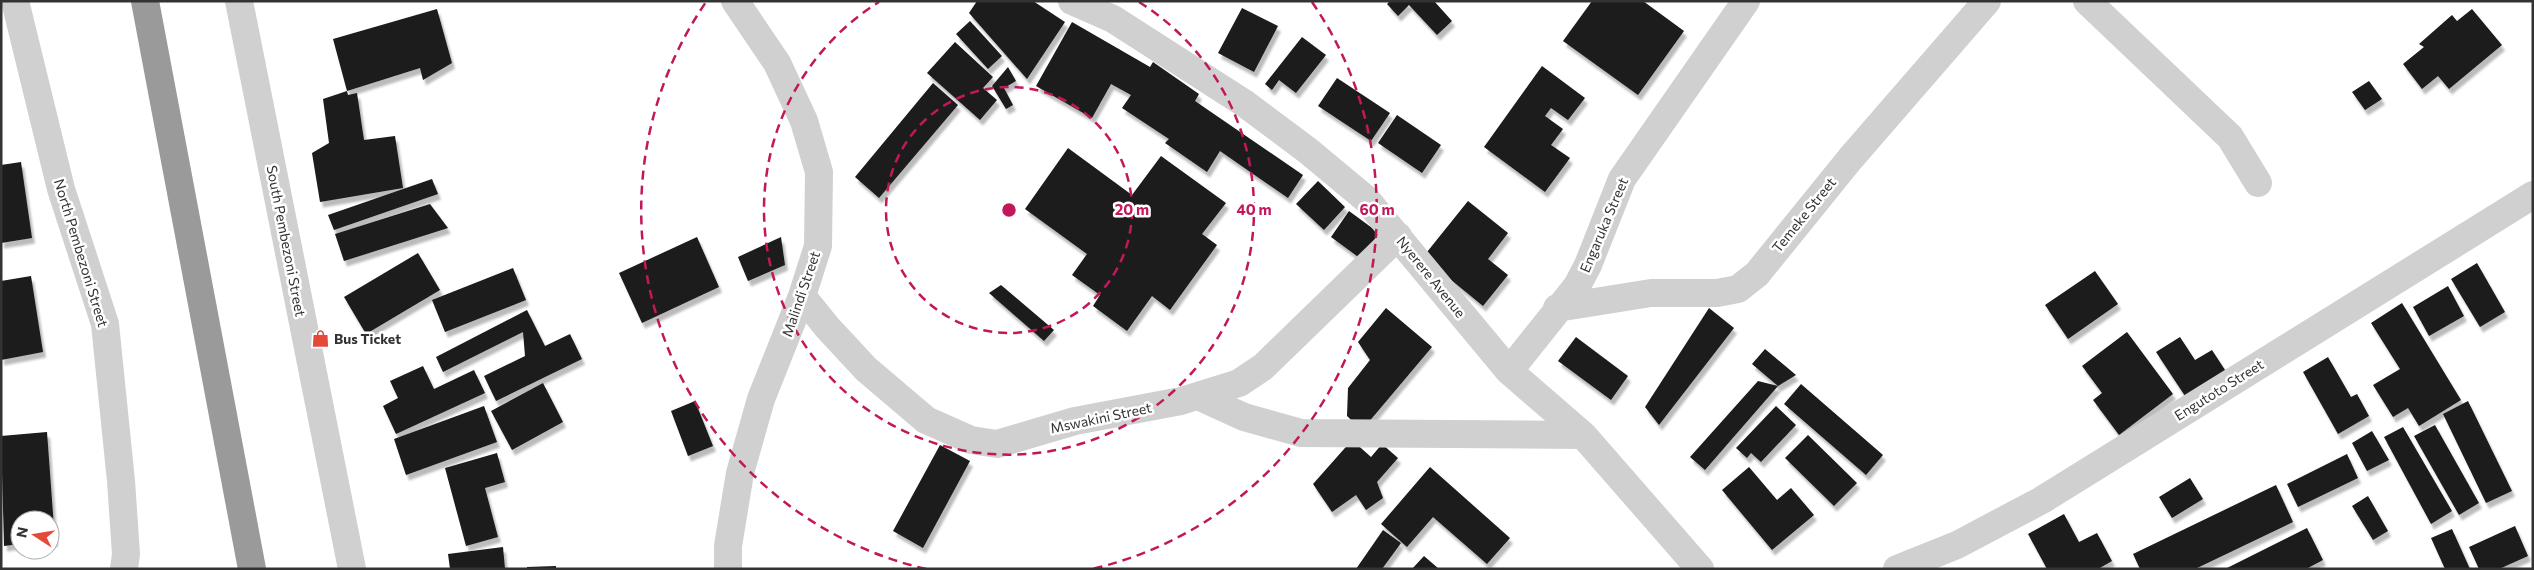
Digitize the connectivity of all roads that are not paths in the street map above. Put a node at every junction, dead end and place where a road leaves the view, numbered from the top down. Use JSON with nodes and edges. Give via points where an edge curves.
{"nodes":[{"id":1,"x":14,"y":1,"type":"edge"},
{"id":2,"x":146,"y":1,"type":"edge"},
{"id":3,"x":239,"y":1,"type":"edge"},
{"id":4,"x":735,"y":1,"type":"edge"},
{"id":5,"x":1072,"y":1,"type":"edge"},
{"id":6,"x":1746,"y":1,"type":"edge"},
{"id":7,"x":1987,"y":1,"type":"edge"},
{"id":8,"x":2087,"y":1,"type":"edge"},
{"id":9,"x":2258,"y":183,"type":"dead end"},
{"id":10,"x":2533,"y":195,"type":"edge"},
{"id":11,"x":1398,"y":236,"type":"junction"},
{"id":12,"x":802,"y":296,"type":"junction"},
{"id":13,"x":1558,"y":308,"type":"junction"},
{"id":14,"x":1509,"y":371,"type":"junction"},
{"id":15,"x":1198,"y":396,"type":"junction"},
{"id":16,"x":1583,"y":435,"type":"junction"},
{"id":17,"x":124,"y":569,"type":"edge"},
{"id":18,"x":252,"y":569,"type":"edge"},
{"id":19,"x":352,"y":569,"type":"edge"},
{"id":20,"x":728,"y":569,"type":"edge"},
{"id":21,"x":1700,"y":569,"type":"edge"},
{"id":22,"x":1897,"y":569,"type":"edge"}],
"edges":[{"from":1,"to":17,"type":"street","name":"North Pembezoni Street","via":[[61,189],[105,324],[126,554]]},
{"from":2,"to":18,"type":"highway"},
{"from":3,"to":19,"type":"street","name":"South Pembezoni Street"},
{"from":4,"to":12,"type":"street","name":"Malindi Street","via":[[777,63],[804,121],[819,172],[818,246]]},
{"from":5,"to":11,"type":"street","name":"Nyerere Avenue","via":[[1113,19],[1244,103],[1366,199]]},
{"from":6,"to":13,"type":"street","name":"Engaruka Street","via":[[1622,179],[1588,265],[1577,286]]},
{"from":7,"to":13,"type":"street","name":"Temeke Street","via":[[1850,159],[1757,274],[1738,289],[1717,293],[1652,293]]},
{"from":8,"to":9,"type":"street","via":[[2230,137]]},
{"from":10,"to":22,"type":"street","name":"Engutoto Street","via":[[2042,500],[1957,545]]},
{"from":11,"to":14,"type":"street","name":"Nyerere Avenue"},
{"from":11,"to":15,"type":"street","name":"Mswakini Street","via":[[1263,367],[1238,383]]},
{"from":12,"to":15,"type":"street","name":"Mswakini Street","via":[[840,341],[894,395],[926,420],[971,440],[997,444],[1075,421]]},
{"from":12,"to":20,"type":"street","name":"Malindi Street","via":[[761,399],[740,473],[728,546]]},
{"from":13,"to":14,"type":"street","name":"Engaruka Street"},
{"from":14,"to":16,"type":"street","name":"Nyerere Avenue"},
{"from":15,"to":16,"type":"street","via":[[1244,417],[1301,433]]},
{"from":16,"to":21,"type":"street","name":"Nyerere Avenue"}]}
